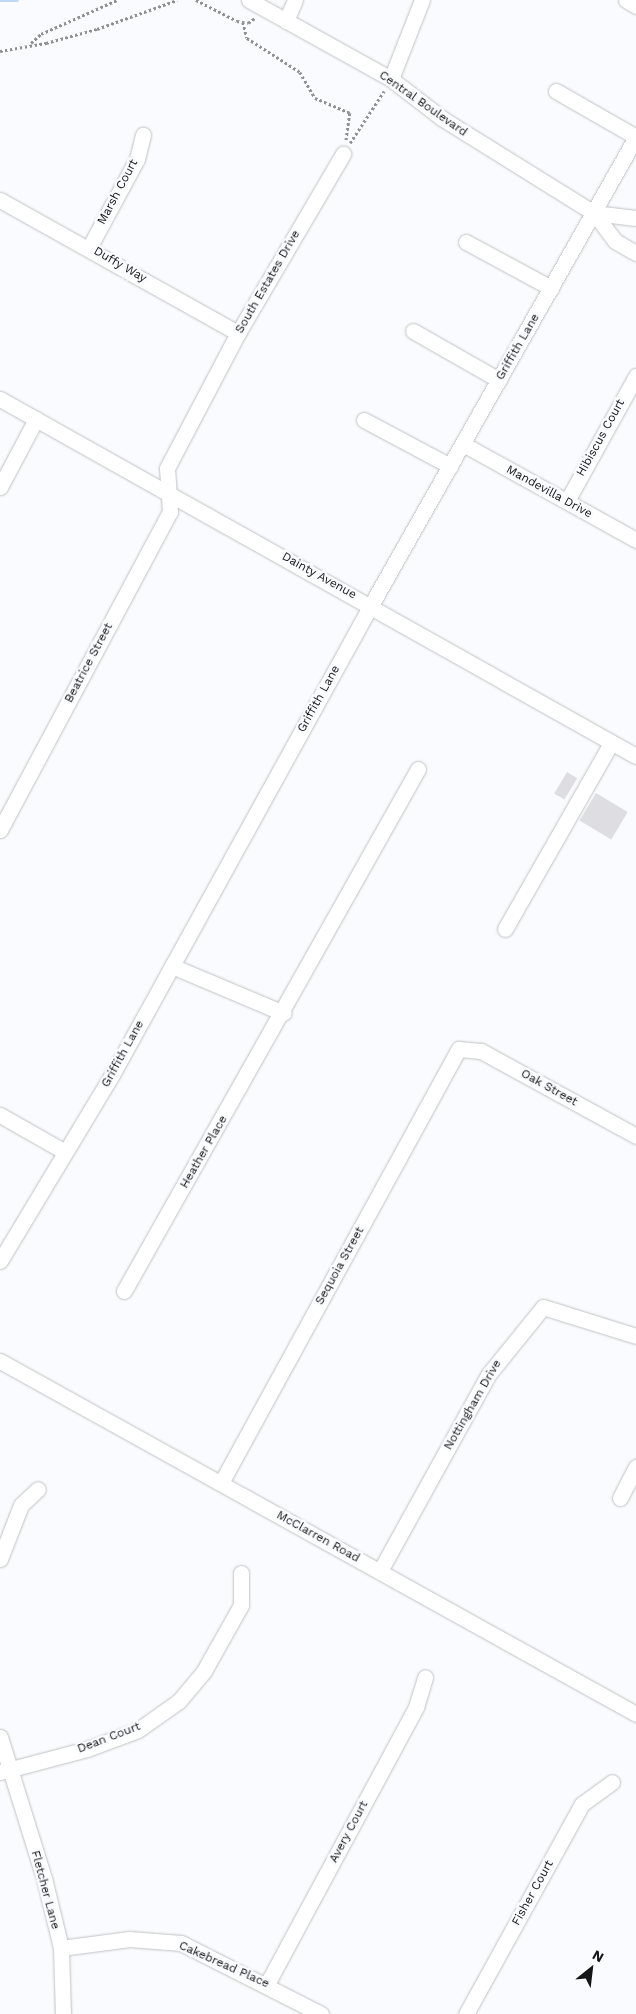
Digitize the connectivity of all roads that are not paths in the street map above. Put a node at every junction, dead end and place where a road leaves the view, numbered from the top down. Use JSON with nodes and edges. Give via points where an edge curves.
{"nodes":[{"id":1,"x":295,"y":0,"type":"edge"},
{"id":2,"x":422,"y":0,"type":"edge"},
{"id":3,"x":626,"y":0,"type":"edge"},
{"id":4,"x":255,"y":4,"type":"edge"},
{"id":5,"x":636,"y":6,"type":"edge"},
{"id":6,"x":286,"y":21,"type":"junction"},
{"id":7,"x":392,"y":79,"type":"junction"},
{"id":8,"x":556,"y":91,"type":"dead end"},
{"id":9,"x":144,"y":134,"type":"dead end"},
{"id":10,"x":636,"y":137,"type":"edge"},
{"id":11,"x":344,"y":154,"type":"road end"},
{"id":12,"x":0,"y":200,"type":"edge"},
{"id":13,"x":594,"y":213,"type":"junction"},
{"id":14,"x":636,"y":218,"type":"edge"},
{"id":15,"x":466,"y":242,"type":"dead end"},
{"id":16,"x":89,"y":248,"type":"junction"},
{"id":17,"x":636,"y":253,"type":"edge"},
{"id":18,"x":551,"y":288,"type":"junction"},
{"id":19,"x":413,"y":330,"type":"dead end"},
{"id":20,"x":238,"y":333,"type":"junction"},
{"id":21,"x":636,"y":376,"type":"edge"},
{"id":22,"x":499,"y":380,"type":"junction"},
{"id":23,"x":0,"y":400,"type":"edge"},
{"id":24,"x":36,"y":419,"type":"junction"},
{"id":25,"x":364,"y":420,"type":"dead end"},
{"id":26,"x":463,"y":444,"type":"junction"},
{"id":27,"x":450,"y":466,"type":"junction"},
{"id":28,"x":0,"y":487,"type":"edge"},
{"id":29,"x":168,"y":493,"type":"junction"},
{"id":30,"x":566,"y":501,"type":"junction"},
{"id":31,"x":636,"y":540,"type":"edge"},
{"id":32,"x":371,"y":605,"type":"junction"},
{"id":33,"x":611,"y":742,"type":"junction"},
{"id":34,"x":636,"y":756,"type":"edge"},
{"id":35,"x":418,"y":769,"type":"dead end"},
{"id":36,"x":0,"y":830,"type":"edge"},
{"id":37,"x":505,"y":929,"type":"dead end"},
{"id":38,"x":172,"y":966,"type":"junction"},
{"id":39,"x":283,"y":1014,"type":"junction"},
{"id":40,"x":460,"y":1049,"type":"joint"},
{"id":41,"x":0,"y":1115,"type":"edge"},
{"id":42,"x":636,"y":1136,"type":"edge"},
{"id":43,"x":65,"y":1152,"type":"junction"},
{"id":44,"x":0,"y":1261,"type":"edge"},
{"id":45,"x":124,"y":1291,"type":"dead end"},
{"id":46,"x":636,"y":1336,"type":"edge"},
{"id":47,"x":0,"y":1361,"type":"edge"},
{"id":48,"x":636,"y":1467,"type":"edge"},
{"id":49,"x":221,"y":1483,"type":"junction"},
{"id":50,"x":38,"y":1489,"type":"dead end"},
{"id":51,"x":620,"y":1498,"type":"dead end"},
{"id":52,"x":0,"y":1559,"type":"edge"},
{"id":53,"x":380,"y":1571,"type":"junction"},
{"id":54,"x":242,"y":1573,"type":"dead end"},
{"id":55,"x":425,"y":1678,"type":"dead end"},
{"id":56,"x":636,"y":1714,"type":"edge"},
{"id":57,"x":0,"y":1737,"type":"edge"},
{"id":58,"x":4,"y":1771,"type":"edge"},
{"id":59,"x":612,"y":1782,"type":"dead end"},
{"id":60,"x":61,"y":1948,"type":"junction"},
{"id":61,"x":267,"y":1984,"type":"junction"},
{"id":62,"x":63,"y":2014,"type":"edge"},
{"id":63,"x":321,"y":2014,"type":"edge"},
{"id":64,"x":466,"y":2014,"type":"edge"}],
"edges":[{"from":1,"to":6,"type":"street"},
{"from":2,"to":7,"type":"street"},
{"from":3,"to":5,"type":"street"},
{"from":4,"to":6,"type":"street","name":"Central Boulevard"},
{"from":6,"to":7,"type":"street","name":"Central Boulevard"},
{"from":7,"to":13,"type":"street","name":"Central Boulevard","via":[[443,119]]},
{"from":8,"to":10,"type":"street"},
{"from":9,"to":16,"type":"street","name":"Marsh Court","via":[[137,159]]},
{"from":10,"to":13,"type":"street","name":"Griffith Lane"},
{"from":11,"to":20,"type":"street","name":"South Estates Drive"},
{"from":12,"to":16,"type":"street","name":"Duffy Way"},
{"from":13,"to":14,"type":"street","name":"Central Boulevard"},
{"from":13,"to":17,"type":"street","name":"Central Boulevard","via":[[615,242]]},
{"from":13,"to":18,"type":"street","name":"Griffith Lane"},
{"from":15,"to":18,"type":"street"},
{"from":16,"to":20,"type":"street","name":"Duffy Way"},
{"from":18,"to":22,"type":"street","name":"Griffith Lane"},
{"from":19,"to":22,"type":"street"},
{"from":20,"to":29,"type":"street","name":"South Estates Drive","via":[[167,468]]},
{"from":21,"to":30,"type":"street","name":"Hibiscus Court"},
{"from":22,"to":26,"type":"street","name":"Griffith Lane"},
{"from":23,"to":24,"type":"street","name":"Dainty Avenue"},
{"from":24,"to":28,"type":"street"},
{"from":24,"to":29,"type":"street","name":"Dainty Avenue"},
{"from":25,"to":27,"type":"street"},
{"from":26,"to":27,"type":"street","name":"Griffith Lane"},
{"from":26,"to":30,"type":"street","name":"Mandevilla Drive"},
{"from":27,"to":32,"type":"street","name":"Griffith Lane"},
{"from":29,"to":32,"type":"street","name":"Dainty Avenue"},
{"from":29,"to":36,"type":"street","name":"Beatrice Street","via":[[170,512]]},
{"from":30,"to":31,"type":"street","name":"Mandevilla Drive"},
{"from":32,"to":33,"type":"street","name":"Dainty Avenue"},
{"from":32,"to":38,"type":"street","name":"Griffith Lane"},
{"from":33,"to":34,"type":"street","name":"Dainty Avenue"},
{"from":33,"to":37,"type":"street"},
{"from":35,"to":39,"type":"street","name":"Heather Place"},
{"from":38,"to":39,"type":"street"},
{"from":38,"to":43,"type":"street","name":"Griffith Lane"},
{"from":39,"to":45,"type":"street","name":"Heather Place"},
{"from":40,"to":42,"type":"street","name":"Oak Street","via":[[481,1051]]},
{"from":40,"to":49,"type":"street","name":"Sequoia Street"},
{"from":41,"to":43,"type":"street"},
{"from":43,"to":44,"type":"street","name":"Griffith Lane"},
{"from":46,"to":53,"type":"street","name":"Nottingham Drive","via":[[543,1306],[488,1375]]},
{"from":47,"to":49,"type":"street","name":"McClarren Road"},
{"from":48,"to":51,"type":"street"},
{"from":49,"to":53,"type":"street","name":"McClarren Road"},
{"from":50,"to":52,"type":"street","via":[[21,1504]]},
{"from":53,"to":56,"type":"street","name":"McClarren Road"},
{"from":54,"to":58,"type":"street","name":"Dean Court","via":[[241,1605],[204,1671],[179,1701],[138,1730],[87,1749]]},
{"from":55,"to":61,"type":"street","name":"Avery Court","via":[[416,1707]]},
{"from":57,"to":58,"type":"street","name":"Fletcher Lane"},
{"from":58,"to":60,"type":"street","name":"Fletcher Lane","via":[[44,1878]]},
{"from":59,"to":64,"type":"street","name":"Fisher Court","via":[[582,1804]]},
{"from":60,"to":61,"type":"street","name":"Cakebread Place","via":[[129,1939],[181,1943]]},
{"from":60,"to":62,"type":"street","name":"Fletcher Lane"},
{"from":61,"to":63,"type":"street","name":"Cakebread Place"}]}
